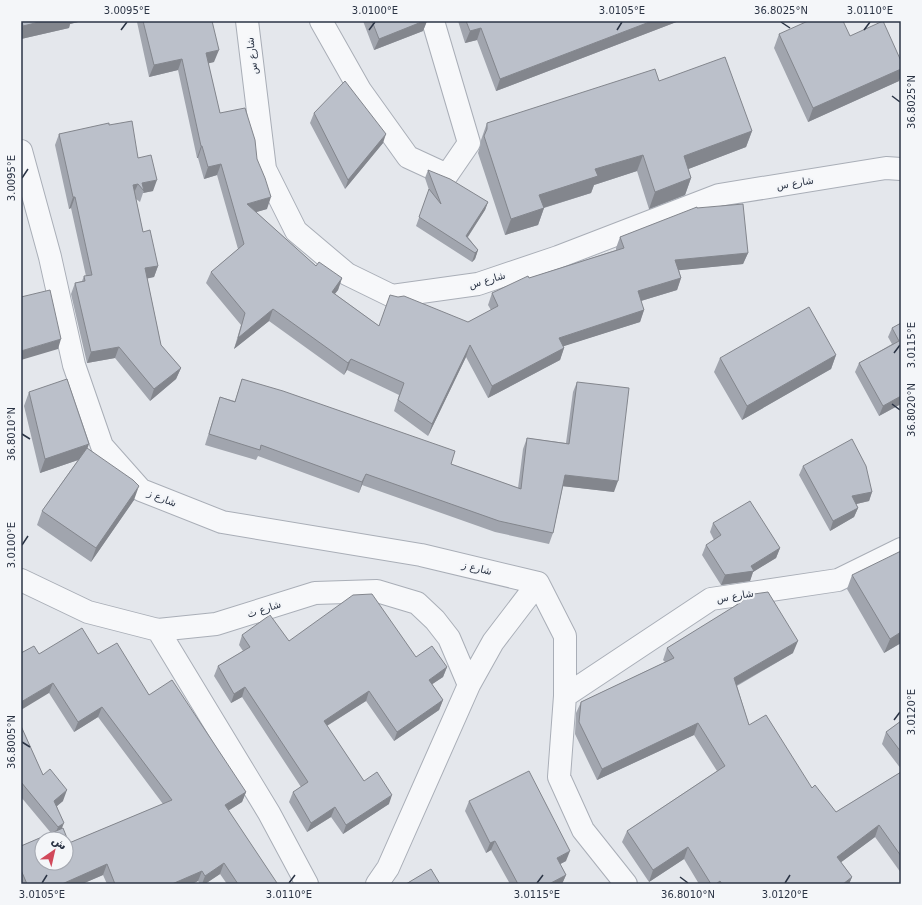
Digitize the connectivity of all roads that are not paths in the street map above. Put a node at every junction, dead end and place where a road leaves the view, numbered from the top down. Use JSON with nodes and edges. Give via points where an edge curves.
{"nodes":[{"id":1,"x":247,"y":21,"type":"edge"},
{"id":2,"x":321,"y":21,"type":"edge"},
{"id":3,"x":433,"y":21,"type":"edge"},
{"id":4,"x":21,"y":151,"type":"edge"},
{"id":5,"x":901,"y":169,"type":"edge"},
{"id":6,"x":901,"y":549,"type":"edge"},
{"id":7,"x":21,"y":580,"type":"edge"},
{"id":8,"x":538,"y":583,"type":"junction"},
{"id":9,"x":158,"y":630,"type":"junction"},
{"id":10,"x":469,"y":685,"type":"junction"},
{"id":11,"x":565,"y":696,"type":"junction"},
{"id":12,"x":307,"y":884,"type":"edge"},
{"id":13,"x":377,"y":884,"type":"edge"},
{"id":14,"x":626,"y":884,"type":"edge"}],
"edges":[{"from":1,"to":5,"type":"street","name":"شارع ﺱ","via":[[265,168],[296,231],[347,274],[392,296],[478,284],[558,257],[718,195],[886,168]]},
{"from":2,"to":3,"type":"street","via":[[360,90],[408,157],[447,175],[469,143]]},
{"from":4,"to":8,"type":"street","name":"شارع ﺯ","via":[[50,257],[74,365],[102,446],[141,490],[222,522],[421,554]]},
{"from":6,"to":11,"type":"street","name":"شارع ﺱ","via":[[838,580],[711,599]]},
{"from":7,"to":9,"type":"street","name":"شارع ث","via":[[88,612]]},
{"from":8,"to":10,"type":"street","via":[[493,642]]},
{"from":8,"to":11,"type":"street","via":[[566,636]]},
{"from":9,"to":10,"type":"street","name":"شارع ث","via":[[216,624],[315,593],[377,591],[417,603],[435,620],[449,638]]},
{"from":9,"to":12,"type":"street","via":[[269,812]]},
{"from":10,"to":13,"type":"street","via":[[388,868]]},
{"from":11,"to":14,"type":"street","via":[[559,777],[583,830]]}]}
